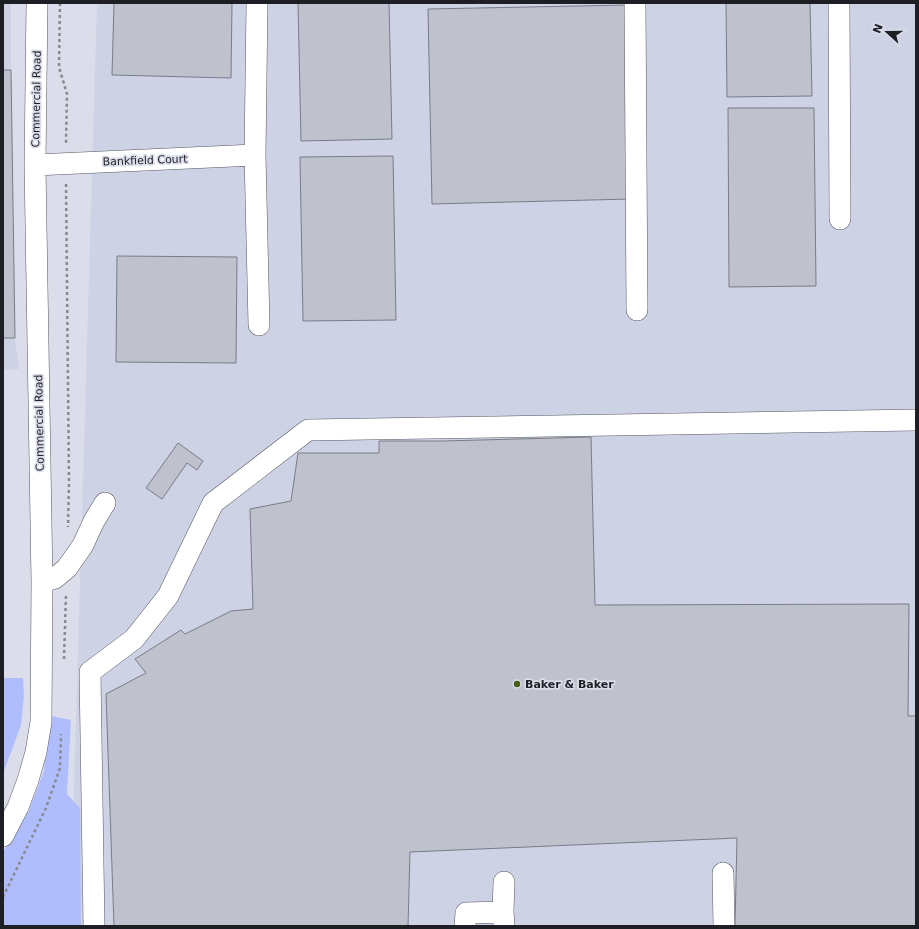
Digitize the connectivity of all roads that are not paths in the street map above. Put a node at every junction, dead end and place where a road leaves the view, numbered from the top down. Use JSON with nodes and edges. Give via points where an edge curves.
{"nodes":[{"id":1,"x":38,"y":3,"type":"edge"},
{"id":2,"x":257,"y":3,"type":"edge"},
{"id":3,"x":635,"y":3,"type":"edge"},
{"id":4,"x":839,"y":3,"type":"edge"},
{"id":5,"x":255,"y":155,"type":"junction"},
{"id":6,"x":35,"y":165,"type":"junction"},
{"id":7,"x":840,"y":219,"type":"dead end"},
{"id":8,"x":637,"y":310,"type":"dead end"},
{"id":9,"x":259,"y":325,"type":"dead end"},
{"id":10,"x":916,"y":420,"type":"edge"},
{"id":11,"x":105,"y":504,"type":"dead end"},
{"id":12,"x":42,"y":582,"type":"junction"},
{"id":13,"x":3,"y":836,"type":"edge"},
{"id":14,"x":723,"y":873,"type":"dead end"},
{"id":15,"x":504,"y":882,"type":"dead end"},
{"id":16,"x":504,"y":919,"type":"edge"},
{"id":17,"x":94,"y":926,"type":"edge"},
{"id":18,"x":465,"y":926,"type":"edge"},
{"id":19,"x":724,"y":926,"type":"edge"}],
"edges":[{"from":1,"to":6,"type":"street","name":"Commercial Road"},
{"from":2,"to":5,"type":"street"},
{"from":3,"to":8,"type":"street"},
{"from":4,"to":7,"type":"street"},
{"from":5,"to":6,"type":"street","name":"Bankfield Court"},
{"from":5,"to":9,"type":"street"},
{"from":6,"to":12,"type":"street","name":"Commercial Road"},
{"from":10,"to":17,"type":"street","via":[[308,430],[213,503],[168,596],[134,639],[90,672]]},
{"from":11,"to":12,"type":"street","via":[[67,568],[55,578]]},
{"from":12,"to":13,"type":"street","name":"Commercial Road","via":[[41,722],[28,780]]},
{"from":14,"to":19,"type":"street"},
{"from":15,"to":16,"type":"street"},
{"from":16,"to":18,"type":"street","via":[[466,913]]}]}
